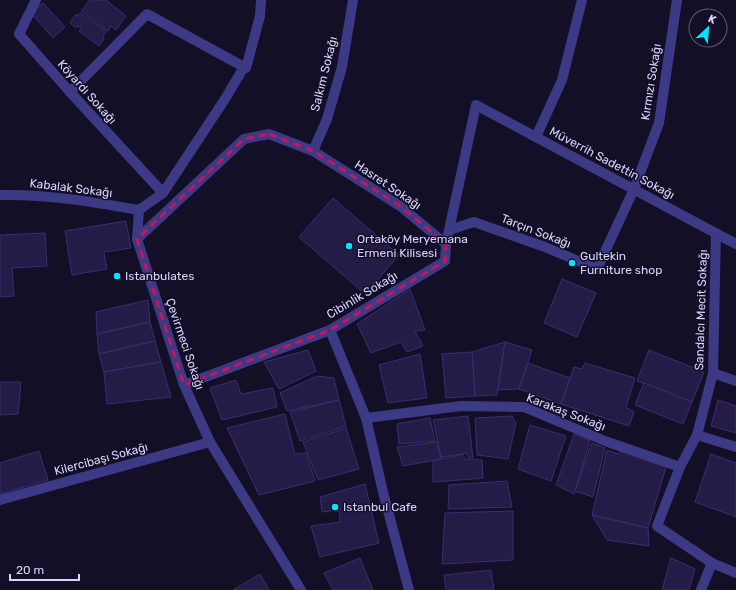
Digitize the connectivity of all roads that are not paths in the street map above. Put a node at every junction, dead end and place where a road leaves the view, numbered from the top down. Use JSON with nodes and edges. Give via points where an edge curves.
{"nodes":[{"id":1,"x":36,"y":0,"type":"edge"},
{"id":2,"x":261,"y":0,"type":"edge"},
{"id":3,"x":353,"y":0,"type":"edge"},
{"id":4,"x":582,"y":0,"type":"edge"},
{"id":5,"x":677,"y":0,"type":"edge"},
{"id":6,"x":244,"y":67,"type":"junction"},
{"id":7,"x":70,"y":92,"type":"junction"},
{"id":8,"x":476,"y":105,"type":"joint"},
{"id":9,"x":536,"y":137,"type":"junction"},
{"id":10,"x":313,"y":151,"type":"junction"},
{"id":11,"x":634,"y":189,"type":"junction"},
{"id":12,"x":163,"y":193,"type":"junction"},
{"id":13,"x":0,"y":195,"type":"edge"},
{"id":14,"x":139,"y":210,"type":"junction"},
{"id":15,"x":449,"y":230,"type":"junction"},
{"id":16,"x":716,"y":233,"type":"junction"},
{"id":17,"x":137,"y":239,"type":"junction"},
{"id":18,"x":446,"y":244,"type":"junction"},
{"id":19,"x":736,"y":244,"type":"edge"},
{"id":20,"x":330,"y":330,"type":"junction"},
{"id":21,"x":713,"y":373,"type":"junction"},
{"id":22,"x":736,"y":381,"type":"edge"},
{"id":23,"x":184,"y":386,"type":"junction"},
{"id":24,"x":366,"y":418,"type":"junction"},
{"id":25,"x":697,"y":434,"type":"junction"},
{"id":26,"x":210,"y":442,"type":"junction"},
{"id":27,"x":736,"y":447,"type":"edge"},
{"id":28,"x":680,"y":467,"type":"junction"},
{"id":29,"x":0,"y":500,"type":"edge"},
{"id":30,"x":712,"y":563,"type":"junction"},
{"id":31,"x":736,"y":573,"type":"edge"},
{"id":32,"x":301,"y":590,"type":"edge"},
{"id":33,"x":409,"y":590,"type":"edge"},
{"id":34,"x":701,"y":590,"type":"edge"}],
"edges":[{"from":1,"to":7,"type":"street","name":"Köyardı Sokağı","via":[[19,34]]},
{"from":2,"to":6,"type":"street","via":[[260,16],[246,68]]},
{"from":3,"to":10,"type":"street","name":"Salkım Sokağı","via":[[342,67],[327,118]]},
{"from":4,"to":9,"type":"street","via":[[562,80]]},
{"from":5,"to":11,"type":"street","name":"Kırmızı Sokağı","via":[[659,123]]},
{"from":6,"to":7,"type":"street","via":[[146,14]]},
{"from":6,"to":12,"type":"street","via":[[226,99]]},
{"from":7,"to":12,"type":"street","name":"Köyardı Sokağı"},
{"from":8,"to":9,"type":"street","name":"Müverrih Sadettin Sokağı"},
{"from":8,"to":15,"type":"street","name":"Cibinlik Sokağı"},
{"from":9,"to":11,"type":"street","name":"Müverrih Sadettin Sokağı"},
{"from":10,"to":17,"type":"street","name":"Hasret Sokağı","via":[[269,134],[244,139]]},
{"from":10,"to":18,"type":"street","name":"Hasret Sokağı","via":[[400,206]]},
{"from":11,"to":15,"type":"street","name":"Tarçın Sokağı","via":[[597,269],[474,222]]},
{"from":11,"to":16,"type":"street","name":"Müverrih Sadettin Sokağı"},
{"from":12,"to":14,"type":"street"},
{"from":13,"to":14,"type":"street","name":"Kabalak Sokağı","via":[[62,198]]},
{"from":14,"to":17,"type":"street","name":"Çevirmeci Sokağı"},
{"from":15,"to":18,"type":"street","name":"Cibinlik Sokağı"},
{"from":16,"to":19,"type":"street","name":"Müverrih Sadettin Sokağı"},
{"from":16,"to":21,"type":"street","name":"Sandalcı Mecit Sokağı"},
{"from":17,"to":23,"type":"street","name":"Çevirmeci Sokağı"},
{"from":18,"to":20,"type":"street","name":"Cibinlik Sokağı","via":[[445,261]]},
{"from":20,"to":23,"type":"street","name":"Cibinlik Sokağı"},
{"from":20,"to":24,"type":"street"},
{"from":21,"to":22,"type":"street"},
{"from":21,"to":25,"type":"street","name":"Sandalcı Mecit Sokağı"},
{"from":23,"to":26,"type":"street","name":"Çevirmeci Sokağı"},
{"from":24,"to":28,"type":"street","name":"Karakaş Sokağı","via":[[461,406],[524,407],[605,441]]},
{"from":24,"to":33,"type":"street"},
{"from":25,"to":27,"type":"street"},
{"from":25,"to":28,"type":"street","name":"Sandalcı Mecit Sokağı"},
{"from":26,"to":29,"type":"street","name":"Kilercibaşı Sokağı"},
{"from":26,"to":32,"type":"street","name":"Çevirmeci Sokağı"},
{"from":28,"to":30,"type":"street","name":"Sandalcı Mecit Sokağı","via":[[658,526]]},
{"from":30,"to":31,"type":"street","name":"Sandalcı Mecit Sokağı"},
{"from":30,"to":34,"type":"street"}]}
